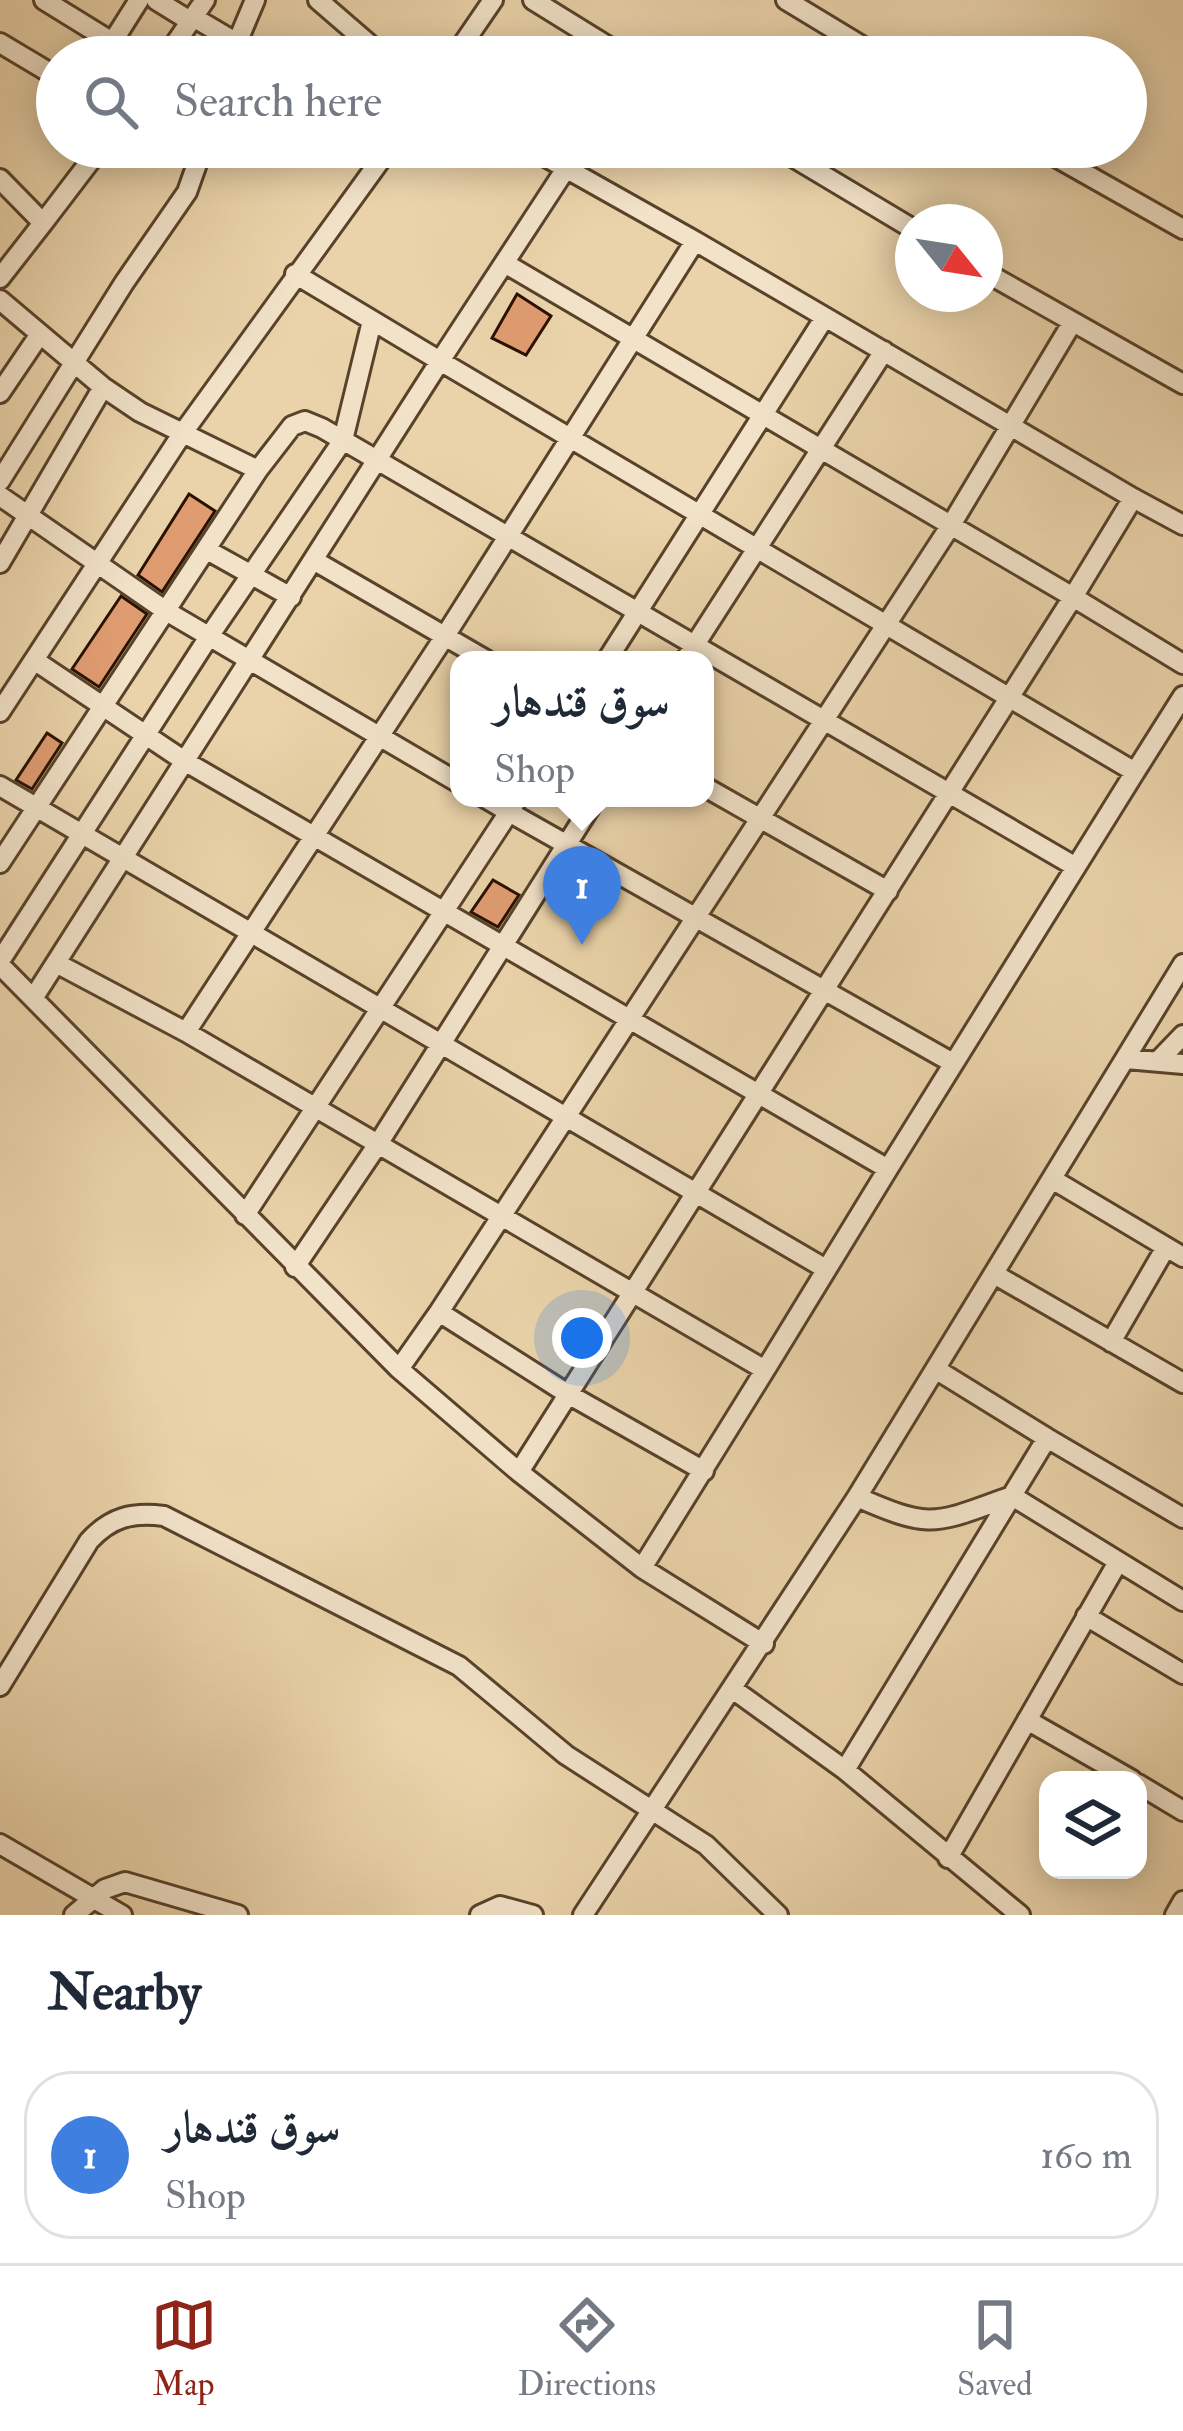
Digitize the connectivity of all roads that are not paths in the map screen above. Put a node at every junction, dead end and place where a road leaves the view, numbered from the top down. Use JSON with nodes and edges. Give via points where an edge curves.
{"nodes":[{"id":1,"x":44,"y":0,"type":"edge"},
{"id":2,"x":139,"y":0,"type":"edge"},
{"id":3,"x":156,"y":0,"type":"edge"},
{"id":4,"x":255,"y":0,"type":"edge"},
{"id":5,"x":318,"y":0,"type":"edge"},
{"id":6,"x":533,"y":0,"type":"edge"},
{"id":7,"x":786,"y":0,"type":"edge"},
{"id":8,"x":486,"y":2,"type":"edge"},
{"id":9,"x":196,"y":13,"type":"edge"},
{"id":10,"x":88,"y":36,"type":"edge"},
{"id":11,"x":117,"y":36,"type":"edge"},
{"id":12,"x":220,"y":36,"type":"edge"},
{"id":13,"x":240,"y":36,"type":"edge"},
{"id":14,"x":360,"y":36,"type":"edge"},
{"id":15,"x":466,"y":36,"type":"edge"},
{"id":16,"x":592,"y":36,"type":"edge"},
{"id":17,"x":845,"y":36,"type":"edge"},
{"id":18,"x":2,"y":50,"type":"edge"},
{"id":19,"x":36,"y":67,"type":"edge"},
{"id":20,"x":85,"y":168,"type":"edge"},
{"id":21,"x":192,"y":168,"type":"edge"},
{"id":22,"x":374,"y":168,"type":"edge"},
{"id":23,"x":566,"y":168,"type":"edge"},
{"id":24,"x":569,"y":168,"type":"edge"},
{"id":25,"x":811,"y":168,"type":"edge"},
{"id":26,"x":1075,"y":168,"type":"edge"},
{"id":27,"x":0,"y":179,"type":"edge"},
{"id":28,"x":895,"y":218,"type":"edge"},
{"id":29,"x":44,"y":223,"type":"junction"},
{"id":30,"x":1183,"y":229,"type":"edge"},
{"id":31,"x":695,"y":241,"type":"junction"},
{"id":32,"x":506,"y":264,"type":"junction"},
{"id":33,"x":296,"y":274,"type":"junction"},
{"id":34,"x":0,"y":278,"type":"edge"},
{"id":35,"x":1003,"y":283,"type":"edge"},
{"id":36,"x":0,"y":300,"type":"edge"},
{"id":37,"x":825,"y":317,"type":"junction"},
{"id":38,"x":372,"y":321,"type":"junction"},
{"id":39,"x":1072,"y":323,"type":"junction"},
{"id":40,"x":40,"y":334,"type":"junction"},
{"id":41,"x":632,"y":336,"type":"junction"},
{"id":42,"x":884,"y":351,"type":"junction"},
{"id":43,"x":440,"y":361,"type":"junction"},
{"id":44,"x":74,"y":362,"type":"junction"},
{"id":45,"x":1183,"y":384,"type":"edge"},
{"id":46,"x":103,"y":387,"type":"junction"},
{"id":47,"x":0,"y":393,"type":"edge"},
{"id":48,"x":764,"y":415,"type":"junction"},
{"id":49,"x":1010,"y":426,"type":"junction"},
{"id":50,"x":182,"y":434,"type":"junction"},
{"id":51,"x":569,"y":438,"type":"junction"},
{"id":52,"x":343,"y":440,"type":"junction"},
{"id":53,"x":820,"y":448,"type":"junction"},
{"id":54,"x":377,"y":461,"type":"junction"},
{"id":55,"x":258,"y":470,"type":"junction"},
{"id":56,"x":0,"y":481,"type":"edge"},
{"id":57,"x":0,"y":496,"type":"edge"},
{"id":58,"x":1133,"y":498,"type":"junction"},
{"id":59,"x":700,"y":516,"type":"junction"},
{"id":60,"x":29,"y":517,"type":"junction"},
{"id":61,"x":951,"y":525,"type":"junction"},
{"id":62,"x":1183,"y":525,"type":"edge"},
{"id":63,"x":506,"y":538,"type":"junction"},
{"id":64,"x":756,"y":549,"type":"junction"},
{"id":65,"x":207,"y":550,"type":"junction"},
{"id":66,"x":315,"y":561,"type":"junction"},
{"id":67,"x":0,"y":563,"type":"edge"},
{"id":68,"x":96,"y":564,"type":"junction"},
{"id":69,"x":251,"y":575,"type":"junction"},
{"id":70,"x":1073,"y":597,"type":"junction"},
{"id":71,"x":291,"y":598,"type":"junction"},
{"id":72,"x":166,"y":611,"type":"junction"},
{"id":73,"x":638,"y":614,"type":"junction"},
{"id":74,"x":885,"y":623,"type":"junction"},
{"id":75,"x":211,"y":635,"type":"junction"},
{"id":76,"x":445,"y":636,"type":"junction"},
{"id":77,"x":471,"y":651,"type":"edge"},
{"id":78,"x":614,"y":651,"type":"edge"},
{"id":79,"x":687,"y":651,"type":"edge"},
{"id":80,"x":691,"y":651,"type":"edge"},
{"id":81,"x":251,"y":658,"type":"junction"},
{"id":82,"x":34,"y":660,"type":"junction"},
{"id":83,"x":1183,"y":664,"type":"edge"},
{"id":84,"x":714,"y":665,"type":"edge"},
{"id":85,"x":7,"y":685,"type":"edge"},
{"id":86,"x":1009,"y":696,"type":"junction"},
{"id":87,"x":1183,"y":696,"type":"edge"},
{"id":88,"x":103,"y":706,"type":"junction"},
{"id":89,"x":0,"y":712,"type":"edge"},
{"id":90,"x":824,"y":720,"type":"junction"},
{"id":91,"x":146,"y":735,"type":"junction"},
{"id":92,"x":378,"y":737,"type":"junction"},
{"id":93,"x":186,"y":762,"type":"junction"},
{"id":94,"x":1135,"y":772,"type":"junction"},
{"id":95,"x":450,"y":778,"type":"edge"},
{"id":96,"x":0,"y":786,"type":"edge"},
{"id":97,"x":714,"y":793,"type":"edge"},
{"id":98,"x":949,"y":794,"type":"junction"},
{"id":99,"x":512,"y":807,"type":"edge"},
{"id":100,"x":516,"y":807,"type":"edge"},
{"id":101,"x":591,"y":807,"type":"edge"},
{"id":102,"x":36,"y":809,"type":"junction"},
{"id":103,"x":760,"y":820,"type":"junction"},
{"id":104,"x":80,"y":835,"type":"junction"},
{"id":105,"x":316,"y":836,"type":"junction"},
{"id":106,"x":568,"y":845,"type":"junction"},
{"id":107,"x":123,"y":860,"type":"junction"},
{"id":108,"x":0,"y":863,"type":"edge"},
{"id":109,"x":1076,"y":867,"type":"junction"},
{"id":110,"x":888,"y":891,"type":"junction"},
{"id":111,"x":445,"y":910,"type":"junction"},
{"id":112,"x":697,"y":918,"type":"junction"},
{"id":113,"x":251,"y":934,"type":"junction"},
{"id":114,"x":506,"y":945,"type":"junction"},
{"id":115,"x":0,"y":963,"type":"edge"},
{"id":116,"x":56,"y":963,"type":"junction"},
{"id":117,"x":1183,"y":964,"type":"edge"},
{"id":118,"x":824,"y":990,"type":"junction"},
{"id":119,"x":34,"y":997,"type":"junction"},
{"id":120,"x":382,"y":1010,"type":"junction"},
{"id":121,"x":632,"y":1018,"type":"junction"},
{"id":122,"x":186,"y":1033,"type":"junction"},
{"id":123,"x":1183,"y":1035,"type":"edge"},
{"id":124,"x":440,"y":1044,"type":"junction"},
{"id":125,"x":1126,"y":1059,"type":"junction"},
{"id":126,"x":1158,"y":1061,"type":"junction"},
{"id":127,"x":953,"y":1063,"type":"junction"},
{"id":128,"x":1183,"y":1064,"type":"edge"},
{"id":129,"x":760,"y":1094,"type":"junction"},
{"id":130,"x":316,"y":1107,"type":"junction"},
{"id":131,"x":566,"y":1120,"type":"junction"},
{"id":132,"x":378,"y":1144,"type":"junction"},
{"id":133,"x":889,"y":1169,"type":"junction"},
{"id":134,"x":1052,"y":1179,"type":"junction"},
{"id":135,"x":697,"y":1194,"type":"junction"},
{"id":136,"x":244,"y":1215,"type":"junction"},
{"id":137,"x":502,"y":1218,"type":"junction"},
{"id":138,"x":1174,"y":1252,"type":"edge"},
{"id":139,"x":295,"y":1267,"type":"junction"},
{"id":140,"x":826,"y":1269,"type":"junction"},
{"id":141,"x":994,"y":1274,"type":"junction"},
{"id":142,"x":632,"y":1294,"type":"junction"},
{"id":143,"x":439,"y":1312,"type":"junction"},
{"id":144,"x":1111,"y":1342,"type":"junction"},
{"id":145,"x":399,"y":1370,"type":"junction"},
{"id":146,"x":765,"y":1370,"type":"junction"},
{"id":147,"x":937,"y":1370,"type":"junction"},
{"id":148,"x":1183,"y":1384,"type":"edge"},
{"id":149,"x":568,"y":1394,"type":"junction"},
{"id":150,"x":1047,"y":1438,"type":"junction"},
{"id":151,"x":704,"y":1471,"type":"junction"},
{"id":152,"x":518,"y":1472,"type":"junction"},
{"id":153,"x":1012,"y":1496,"type":"junction"},
{"id":154,"x":857,"y":1497,"type":"junction"},
{"id":155,"x":1183,"y":1518,"type":"edge"},
{"id":156,"x":1118,"y":1562,"type":"junction"},
{"id":157,"x":642,"y":1568,"type":"junction"},
{"id":158,"x":1183,"y":1601,"type":"edge"},
{"id":159,"x":1086,"y":1616,"type":"junction"},
{"id":160,"x":764,"y":1645,"type":"junction"},
{"id":161,"x":1183,"y":1674,"type":"edge"},
{"id":162,"x":0,"y":1685,"type":"edge"},
{"id":163,"x":734,"y":1690,"type":"junction"},
{"id":164,"x":1028,"y":1720,"type":"junction"},
{"id":165,"x":845,"y":1769,"type":"junction"},
{"id":166,"x":1116,"y":1771,"type":"edge"},
{"id":167,"x":1147,"y":1789,"type":"edge"},
{"id":168,"x":653,"y":1808,"type":"junction"},
{"id":169,"x":1183,"y":1811,"type":"edge"},
{"id":170,"x":0,"y":1844,"type":"edge"},
{"id":171,"x":948,"y":1858,"type":"junction"},
{"id":172,"x":92,"y":1898,"type":"junction"},
{"id":173,"x":1183,"y":1901,"type":"edge"},
{"id":174,"x":74,"y":1915,"type":"edge"},
{"id":175,"x":122,"y":1915,"type":"edge"},
{"id":176,"x":238,"y":1915,"type":"edge"},
{"id":177,"x":480,"y":1915,"type":"edge"},
{"id":178,"x":533,"y":1915,"type":"edge"},
{"id":179,"x":583,"y":1915,"type":"edge"},
{"id":180,"x":778,"y":1915,"type":"edge"},
{"id":181,"x":1020,"y":1915,"type":"edge"},
{"id":182,"x":1175,"y":1915,"type":"edge"}],
"edges":[{"from":1,"to":10,"type":"street"},
{"from":2,"to":11,"type":"street"},
{"from":3,"to":9,"type":"street"},
{"from":4,"to":13,"type":"street"},
{"from":5,"to":14,"type":"street"},
{"from":6,"to":16,"type":"street"},
{"from":7,"to":17,"type":"street"},
{"from":8,"to":15,"type":"street"},
{"from":9,"to":12,"type":"street"},
{"from":18,"to":19,"type":"street"},
{"from":20,"to":29,"type":"street"},
{"from":21,"to":44,"type":"street","via":[[187,192]]},
{"from":22,"to":33,"type":"street"},
{"from":23,"to":32,"type":"street"},
{"from":24,"to":31,"type":"street"},
{"from":25,"to":28,"type":"street"},
{"from":26,"to":30,"type":"street"},
{"from":27,"to":29,"type":"street"},
{"from":29,"to":34,"type":"street"},
{"from":31,"to":37,"type":"street"},
{"from":31,"to":41,"type":"street"},
{"from":32,"to":41,"type":"street"},
{"from":32,"to":43,"type":"street"},
{"from":33,"to":38,"type":"street"},
{"from":33,"to":50,"type":"street"},
{"from":35,"to":39,"type":"street"},
{"from":36,"to":40,"type":"street"},
{"from":37,"to":42,"type":"street"},
{"from":37,"to":48,"type":"street"},
{"from":38,"to":43,"type":"street"},
{"from":38,"to":52,"type":"street"},
{"from":39,"to":45,"type":"street"},
{"from":39,"to":49,"type":"street"},
{"from":40,"to":44,"type":"street"},
{"from":40,"to":47,"type":"street"},
{"from":41,"to":48,"type":"street"},
{"from":41,"to":51,"type":"street"},
{"from":42,"to":49,"type":"street"},
{"from":42,"to":53,"type":"street"},
{"from":43,"to":51,"type":"street"},
{"from":43,"to":54,"type":"street"},
{"from":44,"to":46,"type":"street"},
{"from":44,"to":56,"type":"street"},
{"from":46,"to":50,"type":"street"},
{"from":46,"to":60,"type":"street"},
{"from":48,"to":53,"type":"street"},
{"from":48,"to":59,"type":"street"},
{"from":49,"to":58,"type":"street"},
{"from":49,"to":61,"type":"street"},
{"from":50,"to":55,"type":"street"},
{"from":50,"to":68,"type":"street"},
{"from":51,"to":59,"type":"street"},
{"from":51,"to":63,"type":"street"},
{"from":52,"to":54,"type":"street"},
{"from":52,"to":55,"type":"street","via":[[305,421]]},
{"from":52,"to":69,"type":"street"},
{"from":53,"to":61,"type":"street"},
{"from":53,"to":64,"type":"street"},
{"from":54,"to":63,"type":"street"},
{"from":54,"to":66,"type":"street"},
{"from":55,"to":65,"type":"street"},
{"from":57,"to":60,"type":"street"},
{"from":58,"to":62,"type":"street"},
{"from":58,"to":70,"type":"street"},
{"from":59,"to":64,"type":"street"},
{"from":59,"to":73,"type":"street"},
{"from":60,"to":67,"type":"street"},
{"from":60,"to":68,"type":"street"},
{"from":61,"to":70,"type":"street"},
{"from":61,"to":74,"type":"street"},
{"from":63,"to":73,"type":"street"},
{"from":63,"to":76,"type":"street"},
{"from":64,"to":74,"type":"street"},
{"from":64,"to":80,"type":"street"},
{"from":65,"to":69,"type":"street"},
{"from":65,"to":72,"type":"street"},
{"from":66,"to":71,"type":"street"},
{"from":66,"to":76,"type":"street"},
{"from":68,"to":72,"type":"street"},
{"from":68,"to":82,"type":"street"},
{"from":69,"to":71,"type":"street"},
{"from":69,"to":75,"type":"street"},
{"from":70,"to":83,"type":"street"},
{"from":70,"to":86,"type":"street"},
{"from":71,"to":81,"type":"street"},
{"from":72,"to":75,"type":"street"},
{"from":72,"to":88,"type":"street"},
{"from":73,"to":78,"type":"street"},
{"from":73,"to":79,"type":"street"},
{"from":74,"to":86,"type":"street"},
{"from":74,"to":90,"type":"street"},
{"from":75,"to":81,"type":"street"},
{"from":75,"to":91,"type":"street"},
{"from":76,"to":77,"type":"street"},
{"from":76,"to":92,"type":"street"},
{"from":81,"to":92,"type":"street"},
{"from":81,"to":93,"type":"street"},
{"from":82,"to":85,"type":"street"},
{"from":82,"to":88,"type":"street"},
{"from":84,"to":90,"type":"street"},
{"from":85,"to":89,"type":"street"},
{"from":86,"to":94,"type":"street"},
{"from":86,"to":98,"type":"street"},
{"from":87,"to":94,"type":"street"},
{"from":88,"to":91,"type":"street"},
{"from":88,"to":102,"type":"street"},
{"from":90,"to":98,"type":"street"},
{"from":90,"to":103,"type":"street"},
{"from":91,"to":93,"type":"street"},
{"from":91,"to":104,"type":"street"},
{"from":92,"to":95,"type":"street"},
{"from":92,"to":105,"type":"street"},
{"from":93,"to":105,"type":"street"},
{"from":93,"to":107,"type":"street"},
{"from":94,"to":109,"type":"street"},
{"from":96,"to":102,"type":"street"},
{"from":97,"to":103,"type":"street"},
{"from":98,"to":109,"type":"street"},
{"from":98,"to":110,"type":"street"},
{"from":99,"to":111,"type":"street"},
{"from":100,"to":106,"type":"street"},
{"from":101,"to":106,"type":"street"},
{"from":102,"to":104,"type":"street"},
{"from":102,"to":108,"type":"street"},
{"from":103,"to":110,"type":"street"},
{"from":103,"to":112,"type":"street"},
{"from":104,"to":107,"type":"street"},
{"from":104,"to":115,"type":"street"},
{"from":105,"to":111,"type":"street"},
{"from":105,"to":113,"type":"street"},
{"from":106,"to":112,"type":"street"},
{"from":106,"to":114,"type":"street"},
{"from":107,"to":113,"type":"street"},
{"from":107,"to":116,"type":"street"},
{"from":109,"to":127,"type":"street"},
{"from":110,"to":118,"type":"street"},
{"from":111,"to":114,"type":"street"},
{"from":111,"to":120,"type":"street"},
{"from":112,"to":118,"type":"street"},
{"from":112,"to":121,"type":"street"},
{"from":113,"to":120,"type":"street"},
{"from":113,"to":122,"type":"street"},
{"from":114,"to":121,"type":"street"},
{"from":114,"to":124,"type":"street"},
{"from":115,"to":119,"type":"street"},
{"from":116,"to":119,"type":"street"},
{"from":116,"to":122,"type":"street"},
{"from":117,"to":125,"type":"street"},
{"from":118,"to":127,"type":"street"},
{"from":118,"to":129,"type":"street"},
{"from":119,"to":136,"type":"street"},
{"from":120,"to":124,"type":"street"},
{"from":120,"to":130,"type":"street"},
{"from":121,"to":129,"type":"street"},
{"from":121,"to":131,"type":"street"},
{"from":122,"to":130,"type":"street"},
{"from":123,"to":126,"type":"street"},
{"from":124,"to":131,"type":"street"},
{"from":124,"to":132,"type":"street"},
{"from":125,"to":126,"type":"street"},
{"from":125,"to":134,"type":"street"},
{"from":126,"to":128,"type":"street"},
{"from":127,"to":133,"type":"street"},
{"from":129,"to":133,"type":"street"},
{"from":129,"to":135,"type":"street"},
{"from":130,"to":132,"type":"street"},
{"from":130,"to":136,"type":"street"},
{"from":131,"to":135,"type":"street"},
{"from":131,"to":137,"type":"street"},
{"from":132,"to":137,"type":"street"},
{"from":132,"to":139,"type":"street"},
{"from":133,"to":140,"type":"street"},
{"from":134,"to":138,"type":"street"},
{"from":134,"to":141,"type":"street"},
{"from":135,"to":140,"type":"street"},
{"from":135,"to":142,"type":"street"},
{"from":136,"to":139,"type":"street"},
{"from":137,"to":142,"type":"street"},
{"from":137,"to":143,"type":"street"},
{"from":138,"to":144,"type":"street"},
{"from":139,"to":145,"type":"street"},
{"from":140,"to":146,"type":"street"},
{"from":141,"to":144,"type":"street"},
{"from":141,"to":147,"type":"street"},
{"from":142,"to":146,"type":"street"},
{"from":142,"to":149,"type":"street"},
{"from":143,"to":145,"type":"street"},
{"from":143,"to":149,"type":"street"},
{"from":144,"to":148,"type":"street"},
{"from":145,"to":152,"type":"street"},
{"from":146,"to":151,"type":"street"},
{"from":147,"to":150,"type":"street"},
{"from":147,"to":154,"type":"street"},
{"from":149,"to":151,"type":"street"},
{"from":149,"to":152,"type":"street"},
{"from":150,"to":153,"type":"street"},
{"from":150,"to":155,"type":"street"},
{"from":151,"to":157,"type":"street"},
{"from":152,"to":157,"type":"street"},
{"from":153,"to":154,"type":"street","via":[[934,1522]]},
{"from":153,"to":156,"type":"street"},
{"from":153,"to":165,"type":"street"},
{"from":154,"to":160,"type":"street"},
{"from":156,"to":158,"type":"street"},
{"from":156,"to":159,"type":"street"},
{"from":157,"to":160,"type":"street"},
{"from":159,"to":161,"type":"street"},
{"from":159,"to":164,"type":"street"},
{"from":160,"to":163,"type":"street"},
{"from":162,"to":168,"type":"street","via":[[104,1525],[164,1516],[459,1666],[566,1755]]},
{"from":163,"to":165,"type":"street"},
{"from":163,"to":168,"type":"street"},
{"from":164,"to":166,"type":"street"},
{"from":164,"to":171,"type":"street"},
{"from":165,"to":171,"type":"street"},
{"from":167,"to":169,"type":"street"},
{"from":168,"to":179,"type":"street"},
{"from":168,"to":180,"type":"street","via":[[706,1845]]},
{"from":170,"to":172,"type":"street"},
{"from":171,"to":181,"type":"street"},
{"from":172,"to":174,"type":"street"},
{"from":172,"to":175,"type":"street"},
{"from":172,"to":176,"type":"street","via":[[125,1882]]},
{"from":173,"to":182,"type":"street"},
{"from":177,"to":178,"type":"street","via":[[500,1906]]}]}
